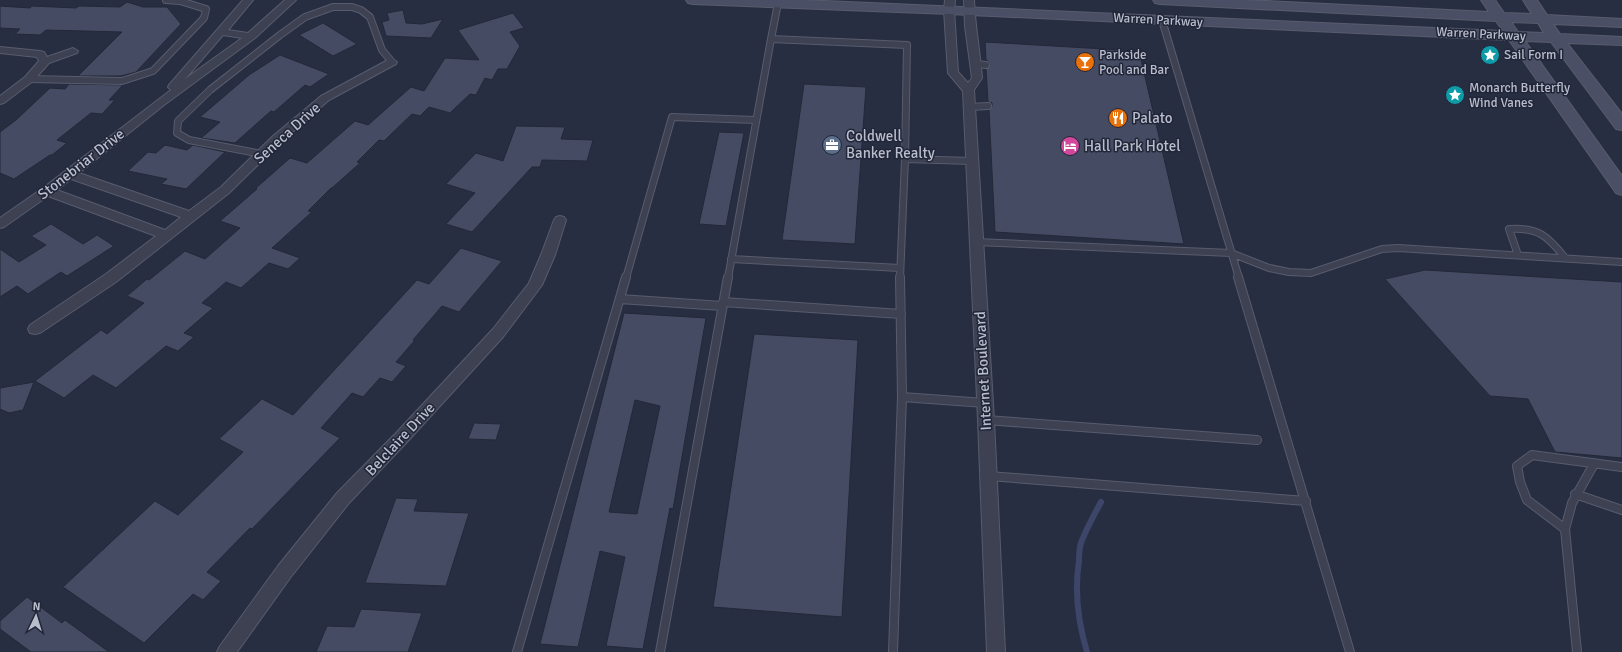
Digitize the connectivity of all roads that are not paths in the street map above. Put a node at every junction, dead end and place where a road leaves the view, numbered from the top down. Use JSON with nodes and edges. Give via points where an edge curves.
{"nodes":[{"id":1,"x":166,"y":0,"type":"edge"},
{"id":2,"x":248,"y":0,"type":"edge"},
{"id":3,"x":291,"y":0,"type":"edge"},
{"id":4,"x":693,"y":0,"type":"edge"},
{"id":5,"x":1160,"y":0,"type":"edge"},
{"id":6,"x":1488,"y":0,"type":"edge"},
{"id":7,"x":1530,"y":0,"type":"edge"},
{"id":8,"x":1212,"y":1,"type":"edge"},
{"id":9,"x":778,"y":3,"type":"junction"},
{"id":10,"x":950,"y":5,"type":"edge"},
{"id":11,"x":969,"y":6,"type":"edge"},
{"id":12,"x":1098,"y":17,"type":"junction"},
{"id":13,"x":1500,"y":17,"type":"junction"},
{"id":14,"x":1543,"y":18,"type":"junction"},
{"id":15,"x":1162,"y":20,"type":"junction"},
{"id":16,"x":1622,"y":23,"type":"edge"},
{"id":17,"x":221,"y":32,"type":"junction"},
{"id":18,"x":251,"y":36,"type":"junction"},
{"id":19,"x":1512,"y":36,"type":"junction"},
{"id":20,"x":1555,"y":38,"type":"junction"},
{"id":21,"x":771,"y":39,"type":"junction"},
{"id":22,"x":1622,"y":41,"type":"edge"},
{"id":23,"x":0,"y":50,"type":"edge"},
{"id":24,"x":73,"y":51,"type":"dead end"},
{"id":25,"x":45,"y":61,"type":"junction"},
{"id":26,"x":392,"y":62,"type":"joint"},
{"id":27,"x":29,"y":79,"type":"junction"},
{"id":28,"x":968,"y":90,"type":"junction"},
{"id":29,"x":0,"y":101,"type":"edge"},
{"id":30,"x":160,"y":102,"type":"junction"},
{"id":31,"x":988,"y":106,"type":"dead end"},
{"id":32,"x":969,"y":108,"type":"junction"},
{"id":33,"x":756,"y":120,"type":"junction"},
{"id":34,"x":1622,"y":125,"type":"edge"},
{"id":35,"x":262,"y":154,"type":"junction"},
{"id":36,"x":905,"y":159,"type":"junction"},
{"id":37,"x":972,"y":161,"type":"junction"},
{"id":38,"x":70,"y":174,"type":"junction"},
{"id":39,"x":1622,"y":189,"type":"edge"},
{"id":40,"x":47,"y":191,"type":"junction"},
{"id":41,"x":190,"y":216,"type":"junction"},
{"id":42,"x":560,"y":220,"type":"dead end"},
{"id":43,"x":0,"y":224,"type":"edge"},
{"id":44,"x":166,"y":235,"type":"junction"},
{"id":45,"x":976,"y":242,"type":"junction"},
{"id":46,"x":1231,"y":253,"type":"junction"},
{"id":47,"x":1518,"y":256,"type":"junction"},
{"id":48,"x":1565,"y":258,"type":"junction"},
{"id":49,"x":731,"y":259,"type":"junction"},
{"id":50,"x":1622,"y":262,"type":"edge"},
{"id":51,"x":900,"y":268,"type":"junction"},
{"id":52,"x":620,"y":299,"type":"junction"},
{"id":53,"x":723,"y":304,"type":"junction"},
{"id":54,"x":901,"y":314,"type":"junction"},
{"id":55,"x":35,"y":329,"type":"dead end"},
{"id":56,"x":902,"y":397,"type":"junction"},
{"id":57,"x":985,"y":403,"type":"junction"},
{"id":58,"x":986,"y":420,"type":"junction"},
{"id":59,"x":1257,"y":440,"type":"dead end"},
{"id":60,"x":1594,"y":464,"type":"junction"},
{"id":61,"x":1622,"y":466,"type":"edge"},
{"id":62,"x":989,"y":476,"type":"junction"},
{"id":63,"x":1575,"y":494,"type":"junction"},
{"id":64,"x":1306,"y":501,"type":"junction"},
{"id":65,"x":1622,"y":510,"type":"edge"},
{"id":66,"x":1566,"y":529,"type":"junction"},
{"id":67,"x":226,"y":652,"type":"edge"},
{"id":68,"x":516,"y":652,"type":"edge"},
{"id":69,"x":660,"y":652,"type":"edge"},
{"id":70,"x":893,"y":652,"type":"edge"},
{"id":71,"x":996,"y":652,"type":"edge"},
{"id":72,"x":1350,"y":652,"type":"edge"},
{"id":73,"x":1577,"y":652,"type":"edge"}],
"edges":[{"from":1,"to":27,"type":"lane","via":[[180,1],[206,9],[204,18],[153,70],[122,81]]},
{"from":2,"to":17,"type":"street","name":"Stonebriar Drive"},
{"from":3,"to":18,"type":"street","name":"Stonebriar Drive"},
{"from":4,"to":9,"type":"main road","name":"Warren Parkway"},
{"from":5,"to":8,"type":"main road","name":"Warren Parkway"},
{"from":6,"to":13,"type":"main road"},
{"from":7,"to":14,"type":"main road"},
{"from":8,"to":12,"type":"main road","via":[[1216,11],[1208,13],[1139,10]]},
{"from":8,"to":13,"type":"main road","name":"Warren Parkway"},
{"from":9,"to":10,"type":"main road","name":"Warren Parkway"},
{"from":9,"to":21,"type":"lane"},
{"from":10,"to":11,"type":"main road","name":"Warren Parkway"},
{"from":10,"to":28,"type":"street","via":[[953,73]]},
{"from":11,"to":12,"type":"main road","name":"Warren Parkway"},
{"from":11,"to":28,"type":"street","via":[[970,26],[981,64],[977,78]]},
{"from":12,"to":15,"type":"main road","name":"Warren Parkway"},
{"from":13,"to":14,"type":"main road","name":"Warren Parkway"},
{"from":13,"to":19,"type":"main road"},
{"from":14,"to":16,"type":"main road","name":"Warren Parkway"},
{"from":14,"to":20,"type":"main road"},
{"from":15,"to":19,"type":"main road","name":"Warren Parkway"},
{"from":15,"to":46,"type":"lane"},
{"from":17,"to":18,"type":"street"},
{"from":17,"to":30,"type":"street","name":"Stonebriar Drive"},
{"from":18,"to":30,"type":"street","name":"Stonebriar Drive"},
{"from":19,"to":20,"type":"main road","name":"Warren Parkway"},
{"from":19,"to":39,"type":"main road"},
{"from":20,"to":22,"type":"main road","name":"Warren Parkway"},
{"from":20,"to":34,"type":"main road"},
{"from":21,"to":33,"type":"lane"},
{"from":21,"to":36,"type":"lane","via":[[907,45]]},
{"from":23,"to":25,"type":"street","via":[[40,54]]},
{"from":24,"to":25,"type":"street"},
{"from":25,"to":27,"type":"street"},
{"from":26,"to":35,"type":"street","name":"Seneca Drive","via":[[325,98]]},
{"from":26,"to":35,"type":"lane","via":[[382,50],[370,17],[352,7],[327,9],[305,16],[210,90],[178,121],[177,133],[189,140]]},
{"from":27,"to":29,"type":"street"},
{"from":28,"to":32,"type":"street","name":"Internet Boulevard"},
{"from":30,"to":38,"type":"street","name":"Stonebriar Drive"},
{"from":31,"to":32,"type":"lane"},
{"from":32,"to":37,"type":"street","name":"Internet Boulevard"},
{"from":33,"to":49,"type":"lane"},
{"from":33,"to":52,"type":"lane","via":[[672,117]]},
{"from":35,"to":41,"type":"street","name":"Seneca Drive","via":[[225,190]]},
{"from":36,"to":37,"type":"lane"},
{"from":36,"to":51,"type":"lane"},
{"from":37,"to":45,"type":"street","name":"Internet Boulevard"},
{"from":38,"to":40,"type":"street","name":"Stonebriar Drive"},
{"from":38,"to":41,"type":"street"},
{"from":40,"to":43,"type":"street","name":"Stonebriar Drive"},
{"from":40,"to":44,"type":"street"},
{"from":41,"to":44,"type":"street","name":"Seneca Drive"},
{"from":42,"to":67,"type":"street","name":"Belclaire Drive","via":[[535,285],[498,333],[343,498],[284,572]]},
{"from":44,"to":55,"type":"street","name":"Seneca Drive","via":[[111,278]]},
{"from":45,"to":46,"type":"lane"},
{"from":45,"to":57,"type":"street","name":"Internet Boulevard"},
{"from":46,"to":47,"type":"lane","via":[[1269,268],[1311,273],[1382,249]]},
{"from":46,"to":64,"type":"lane"},
{"from":47,"to":48,"type":"lane"},
{"from":47,"to":48,"type":"lane","via":[[1509,228],[1537,230],[1550,239]]},
{"from":48,"to":50,"type":"lane"},
{"from":49,"to":51,"type":"lane"},
{"from":49,"to":53,"type":"lane"},
{"from":51,"to":54,"type":"lane"},
{"from":52,"to":53,"type":"lane"},
{"from":52,"to":68,"type":"lane"},
{"from":53,"to":54,"type":"lane"},
{"from":53,"to":69,"type":"lane"},
{"from":54,"to":56,"type":"lane"},
{"from":56,"to":57,"type":"lane"},
{"from":56,"to":70,"type":"lane"},
{"from":57,"to":58,"type":"street","name":"Internet Boulevard"},
{"from":58,"to":59,"type":"lane"},
{"from":58,"to":62,"type":"street","name":"Internet Boulevard"},
{"from":60,"to":61,"type":"lane"},
{"from":60,"to":63,"type":"lane"},
{"from":60,"to":66,"type":"lane","via":[[1532,456],[1518,466],[1520,482],[1527,500]]},
{"from":62,"to":64,"type":"lane"},
{"from":62,"to":71,"type":"street","name":"Internet Boulevard"},
{"from":63,"to":65,"type":"lane"},
{"from":63,"to":66,"type":"lane","via":[[1566,518]]},
{"from":64,"to":72,"type":"lane"},
{"from":66,"to":73,"type":"lane"}]}
